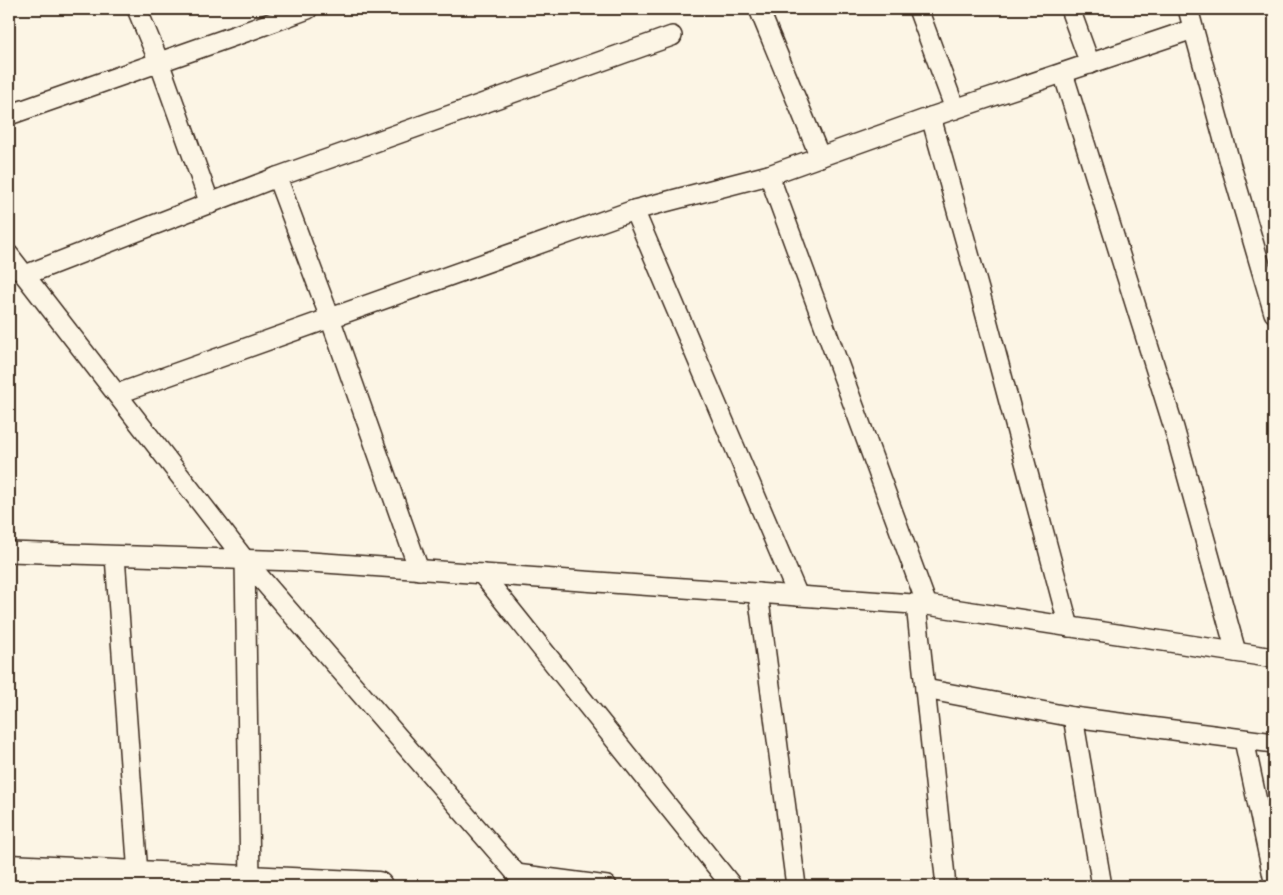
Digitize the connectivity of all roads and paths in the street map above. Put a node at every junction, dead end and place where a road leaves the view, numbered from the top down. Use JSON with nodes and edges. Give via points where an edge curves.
{"nodes":[{"id":1,"x":136,"y":9,"type":"edge"},
{"id":2,"x":308,"y":9,"type":"edge"},
{"id":3,"x":759,"y":9,"type":"edge"},
{"id":4,"x":918,"y":9,"type":"edge"},
{"id":5,"x":1070,"y":9,"type":"edge"},
{"id":6,"x":1188,"y":9,"type":"edge"},
{"id":7,"x":1193,"y":29,"type":"junction"},
{"id":8,"x":672,"y":36,"type":"dead end"},
{"id":9,"x":159,"y":62,"type":"junction"},
{"id":10,"x":1090,"y":64,"type":"junction"},
{"id":11,"x":1063,"y":73,"type":"junction"},
{"id":12,"x":956,"y":109,"type":"junction"},
{"id":13,"x":9,"y":115,"type":"edge"},
{"id":14,"x":931,"y":117,"type":"junction"},
{"id":15,"x":820,"y":157,"type":"junction"},
{"id":16,"x":769,"y":175,"type":"junction"},
{"id":17,"x":277,"y":177,"type":"junction"},
{"id":18,"x":210,"y":204,"type":"junction"},
{"id":19,"x":634,"y":210,"type":"junction"},
{"id":20,"x":9,"y":255,"type":"edge"},
{"id":21,"x":24,"y":276,"type":"junction"},
{"id":22,"x":1274,"y":313,"type":"edge"},
{"id":23,"x":330,"y":318,"type":"junction"},
{"id":24,"x":116,"y":394,"type":"junction"},
{"id":25,"x":9,"y":552,"type":"edge"},
{"id":26,"x":116,"y":556,"type":"junction"},
{"id":27,"x":245,"y":560,"type":"junction"},
{"id":28,"x":419,"y":570,"type":"junction"},
{"id":29,"x":482,"y":574,"type":"junction"},
{"id":30,"x":758,"y":593,"type":"junction"},
{"id":31,"x":798,"y":596,"type":"junction"},
{"id":32,"x":922,"y":604,"type":"junction"},
{"id":33,"x":1070,"y":626,"type":"junction"},
{"id":34,"x":1236,"y":652,"type":"junction"},
{"id":35,"x":1274,"y":658,"type":"edge"},
{"id":36,"x":925,"y":689,"type":"junction"},
{"id":37,"x":1073,"y":717,"type":"junction"},
{"id":38,"x":1244,"y":740,"type":"junction"},
{"id":39,"x":1274,"y":743,"type":"edge"},
{"id":40,"x":9,"y":869,"type":"edge"},
{"id":41,"x":138,"y":875,"type":"junction"},
{"id":42,"x":250,"y":880,"type":"junction"},
{"id":43,"x":521,"y":880,"type":"edge"},
{"id":44,"x":1274,"y":881,"type":"edge"},
{"id":45,"x":378,"y":886,"type":"edge"},
{"id":46,"x":607,"y":886,"type":"edge"},
{"id":47,"x":732,"y":886,"type":"edge"},
{"id":48,"x":796,"y":886,"type":"edge"},
{"id":49,"x":946,"y":886,"type":"edge"},
{"id":50,"x":1102,"y":886,"type":"edge"}],
"edges":[{"from":1,"to":9,"type":"street"},
{"from":2,"to":9,"type":"street"},
{"from":3,"to":15,"type":"street"},
{"from":4,"to":12,"type":"street"},
{"from":5,"to":10,"type":"street"},
{"from":6,"to":7,"type":"street"},
{"from":7,"to":10,"type":"street"},
{"from":7,"to":22,"type":"street"},
{"from":8,"to":17,"type":"street"},
{"from":9,"to":13,"type":"street"},
{"from":9,"to":18,"type":"street"},
{"from":10,"to":11,"type":"street"},
{"from":11,"to":12,"type":"street"},
{"from":11,"to":34,"type":"street","via":[[1174,428]]},
{"from":12,"to":14,"type":"street"},
{"from":14,"to":15,"type":"street"},
{"from":14,"to":33,"type":"street"},
{"from":15,"to":16,"type":"street"},
{"from":16,"to":19,"type":"street"},
{"from":16,"to":32,"type":"street"},
{"from":17,"to":18,"type":"street"},
{"from":17,"to":23,"type":"street"},
{"from":18,"to":21,"type":"street"},
{"from":19,"to":23,"type":"street"},
{"from":19,"to":31,"type":"street"},
{"from":20,"to":21,"type":"street"},
{"from":21,"to":24,"type":"street"},
{"from":23,"to":24,"type":"street"},
{"from":23,"to":28,"type":"street"},
{"from":24,"to":27,"type":"street"},
{"from":25,"to":26,"type":"street"},
{"from":26,"to":27,"type":"street"},
{"from":26,"to":41,"type":"street"},
{"from":27,"to":28,"type":"street"},
{"from":27,"to":42,"type":"street"},
{"from":27,"to":43,"type":"street"},
{"from":28,"to":29,"type":"street"},
{"from":29,"to":30,"type":"street"},
{"from":29,"to":47,"type":"street"},
{"from":30,"to":31,"type":"street"},
{"from":30,"to":48,"type":"street"},
{"from":31,"to":32,"type":"street"},
{"from":32,"to":33,"type":"street"},
{"from":32,"to":36,"type":"street"},
{"from":33,"to":34,"type":"street"},
{"from":34,"to":35,"type":"street"},
{"from":36,"to":37,"type":"street"},
{"from":36,"to":49,"type":"street"},
{"from":37,"to":38,"type":"street"},
{"from":37,"to":50,"type":"street"},
{"from":38,"to":39,"type":"street"},
{"from":38,"to":44,"type":"street"},
{"from":40,"to":41,"type":"street"},
{"from":41,"to":42,"type":"street"},
{"from":42,"to":45,"type":"street"},
{"from":43,"to":46,"type":"street"}]}
